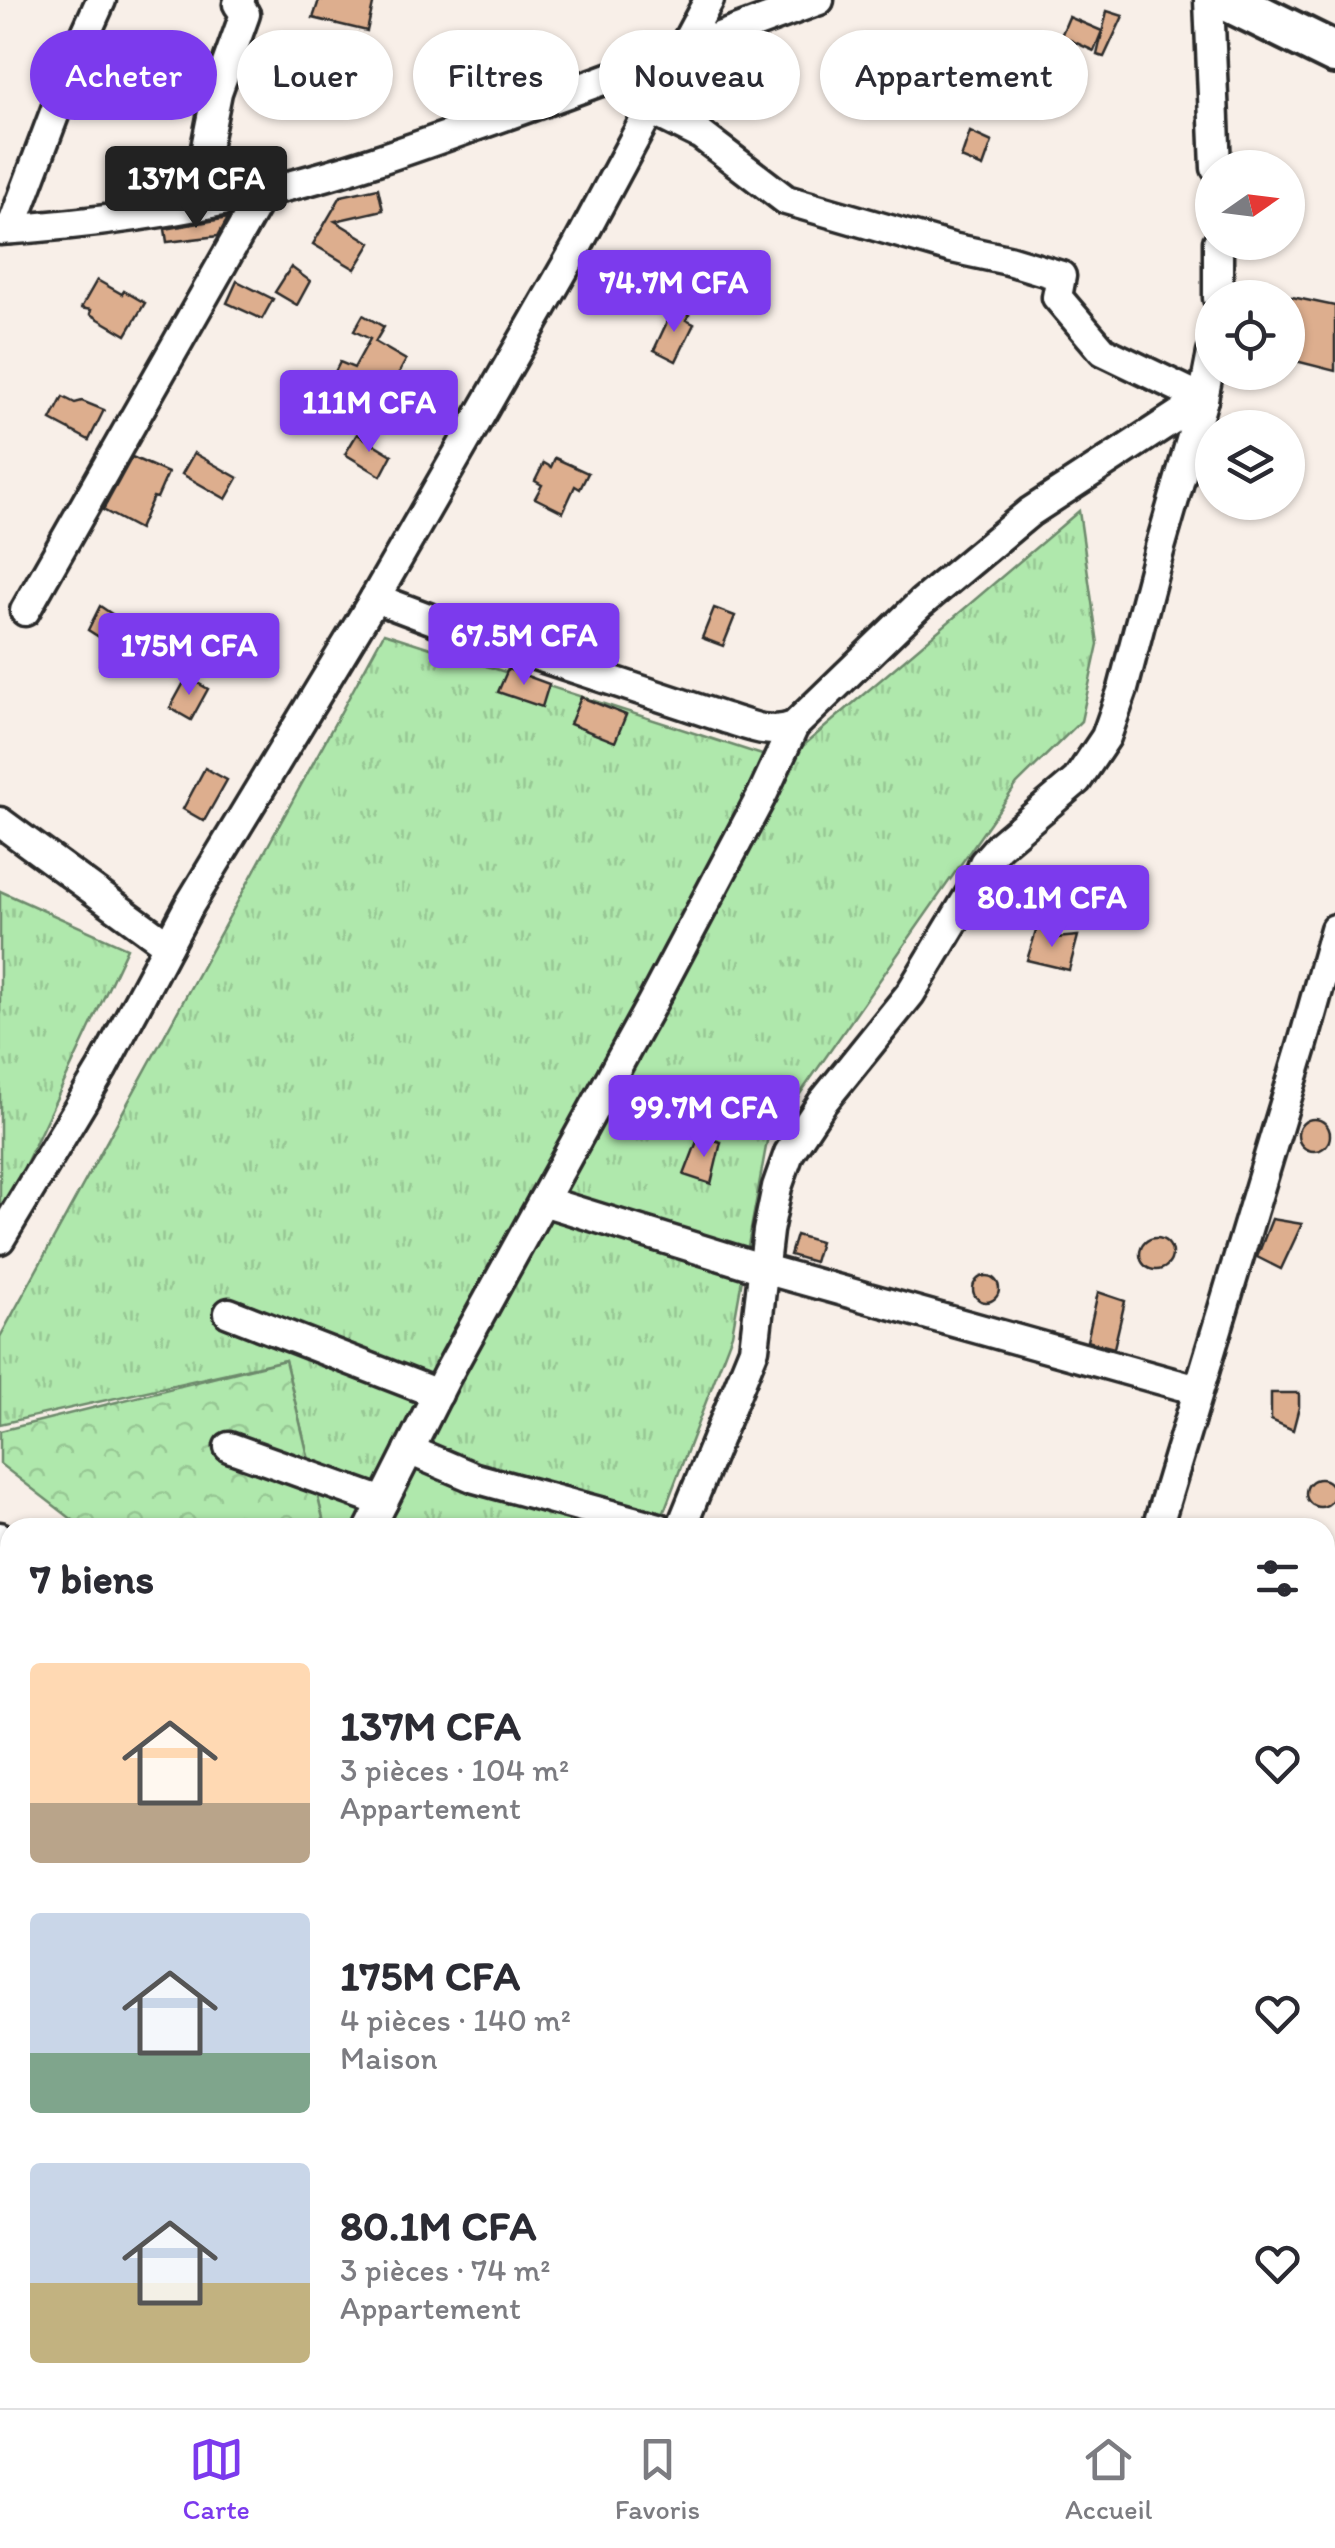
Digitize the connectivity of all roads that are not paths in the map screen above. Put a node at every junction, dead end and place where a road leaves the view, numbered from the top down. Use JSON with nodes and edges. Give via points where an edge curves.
{"nodes":[{"id":1,"x":101,"y":0,"type":"edge"},
{"id":2,"x":240,"y":0,"type":"edge"},
{"id":3,"x":709,"y":0,"type":"edge"},
{"id":4,"x":820,"y":0,"type":"edge"},
{"id":5,"x":1209,"y":0,"type":"edge"},
{"id":6,"x":1227,"y":0,"type":"edge"},
{"id":7,"x":693,"y":30,"type":"edge"},
{"id":8,"x":740,"y":30,"type":"edge"},
{"id":9,"x":1335,"y":53,"type":"edge"},
{"id":10,"x":599,"y":82,"type":"edge"},
{"id":11,"x":645,"y":120,"type":"edge"},
{"id":12,"x":670,"y":120,"type":"edge"},
{"id":13,"x":1215,"y":150,"type":"edge"},
{"id":14,"x":263,"y":192,"type":"junction"},
{"id":15,"x":205,"y":204,"type":"junction"},
{"id":16,"x":6,"y":229,"type":"edge"},
{"id":17,"x":1205,"y":390,"type":"edge"},
{"id":18,"x":1203,"y":398,"type":"junction"},
{"id":19,"x":375,"y":598,"type":"junction"},
{"id":20,"x":25,"y":611,"type":"dead end"},
{"id":21,"x":794,"y":726,"type":"junction"},
{"id":22,"x":0,"y":822,"type":"edge"},
{"id":23,"x":1335,"y":929,"type":"edge"},
{"id":24,"x":168,"y":945,"type":"junction"},
{"id":25,"x":543,"y":1202,"type":"junction"},
{"id":26,"x":0,"y":1238,"type":"edge"},
{"id":27,"x":764,"y":1269,"type":"junction"},
{"id":28,"x":229,"y":1313,"type":"dead end"},
{"id":29,"x":1198,"y":1390,"type":"junction"},
{"id":30,"x":438,"y":1394,"type":"junction"},
{"id":31,"x":229,"y":1447,"type":"dead end"},
{"id":32,"x":410,"y":1450,"type":"junction"},
{"id":33,"x":376,"y":1515,"type":"edge"},
{"id":34,"x":622,"y":1518,"type":"edge"},
{"id":35,"x":685,"y":1518,"type":"edge"},
{"id":36,"x":1160,"y":1518,"type":"edge"}],
"edges":[{"from":1,"to":16,"type":"street"},
{"from":2,"to":15,"type":"street","via":[[245,14],[217,92],[203,163]]},
{"from":3,"to":7,"type":"street"},
{"from":4,"to":8,"type":"street"},
{"from":5,"to":13,"type":"street"},
{"from":6,"to":9,"type":"highway"},
{"from":10,"to":14,"type":"street"},
{"from":11,"to":19,"type":"street"},
{"from":12,"to":18,"type":"street","via":[[701,135],[786,200],[1061,276],[1057,296],[1103,351]]},
{"from":14,"to":15,"type":"street"},
{"from":14,"to":20,"type":"street"},
{"from":15,"to":16,"type":"street"},
{"from":17,"to":18,"type":"street"},
{"from":18,"to":21,"type":"street","via":[[1030,512],[921,603]]},
{"from":18,"to":27,"type":"street","via":[[1106,737],[1078,780],[984,863],[910,994],[789,1152]]},
{"from":19,"to":21,"type":"street","via":[[766,731]]},
{"from":19,"to":24,"type":"street"},
{"from":21,"to":25,"type":"street"},
{"from":22,"to":24,"type":"street"},
{"from":23,"to":29,"type":"street"},
{"from":24,"to":26,"type":"street"},
{"from":25,"to":27,"type":"street"},
{"from":25,"to":30,"type":"street"},
{"from":27,"to":29,"type":"street"},
{"from":27,"to":35,"type":"street","via":[[754,1349]]},
{"from":28,"to":30,"type":"street"},
{"from":29,"to":36,"type":"street"},
{"from":30,"to":32,"type":"street"},
{"from":31,"to":33,"type":"street"},
{"from":32,"to":33,"type":"street"},
{"from":32,"to":34,"type":"street","via":[[475,1478]]}]}
